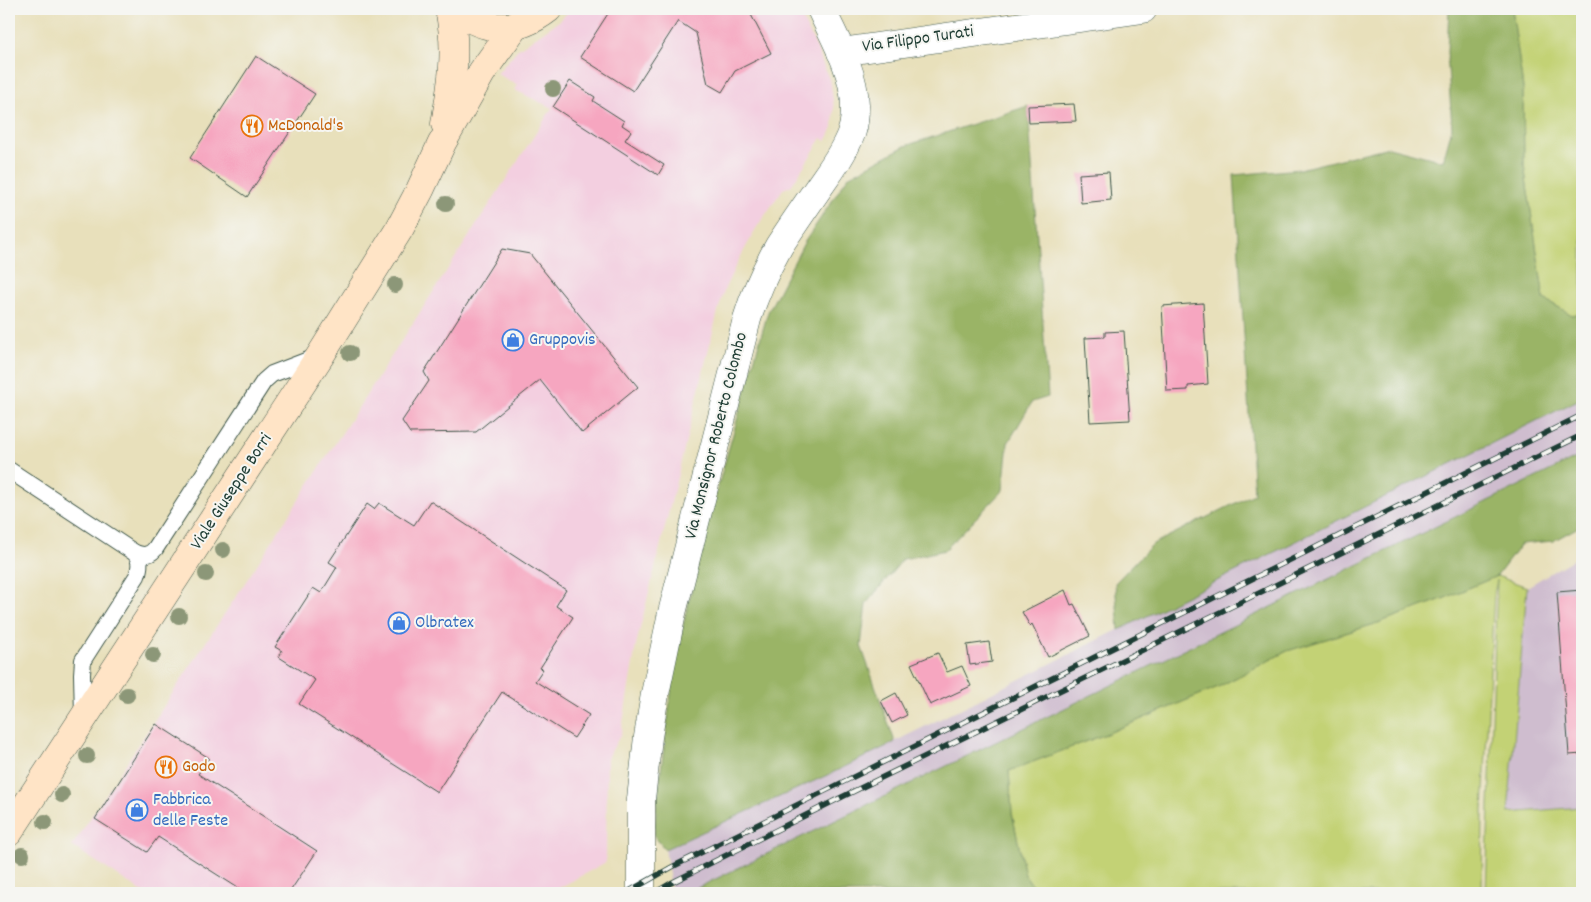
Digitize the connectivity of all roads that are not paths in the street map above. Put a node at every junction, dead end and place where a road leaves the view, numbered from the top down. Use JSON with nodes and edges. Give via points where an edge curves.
{"nodes":[{"id":1,"x":449,"y":9,"type":"edge"},
{"id":2,"x":455,"y":9,"type":"edge"},
{"id":3,"x":548,"y":9,"type":"edge"},
{"id":4,"x":821,"y":9,"type":"edge"},
{"id":5,"x":1144,"y":9,"type":"edge"},
{"id":6,"x":515,"y":26,"type":"junction"},
{"id":7,"x":841,"y":52,"type":"junction"},
{"id":8,"x":442,"y":144,"type":"junction"},
{"id":9,"x":320,"y":356,"type":"junction"},
{"id":10,"x":9,"y":470,"type":"edge"},
{"id":11,"x":135,"y":553,"type":"junction"},
{"id":12,"x":83,"y":719,"type":"junction"},
{"id":13,"x":9,"y":832,"type":"edge"},
{"id":14,"x":641,"y":893,"type":"edge"}],
"edges":[{"from":1,"to":8,"type":"main road","name":"Viale Giuseppe Borri","via":[[454,64]]},
{"from":2,"to":6,"type":"main road","via":[[473,21],[494,27]]},
{"from":3,"to":6,"type":"main road","via":[[535,19]]},
{"from":4,"to":7,"type":"street","name":"Via Monsignor Roberto Colombo"},
{"from":5,"to":7,"type":"street","name":"Via Filippo Turati"},
{"from":6,"to":8,"type":"main road","name":"Viale Giuseppe Borri","via":[[482,72]]},
{"from":7,"to":14,"type":"street","name":"Via Monsignor Roberto Colombo","via":[[855,103],[852,132],[836,162],[779,247],[752,304],[672,613],[651,716],[643,776]]},
{"from":8,"to":9,"type":"main road","name":"Viale Giuseppe Borri","via":[[400,228]]},
{"from":9,"to":11,"type":"lane","via":[[268,377],[155,549],[147,555]]},
{"from":9,"to":12,"type":"main road","name":"Viale Giuseppe Borri"},
{"from":10,"to":11,"type":"lane"},
{"from":11,"to":12,"type":"lane","via":[[140,567],[137,576],[84,660]]},
{"from":12,"to":13,"type":"main road","name":"Viale Giuseppe Borri"}]}
